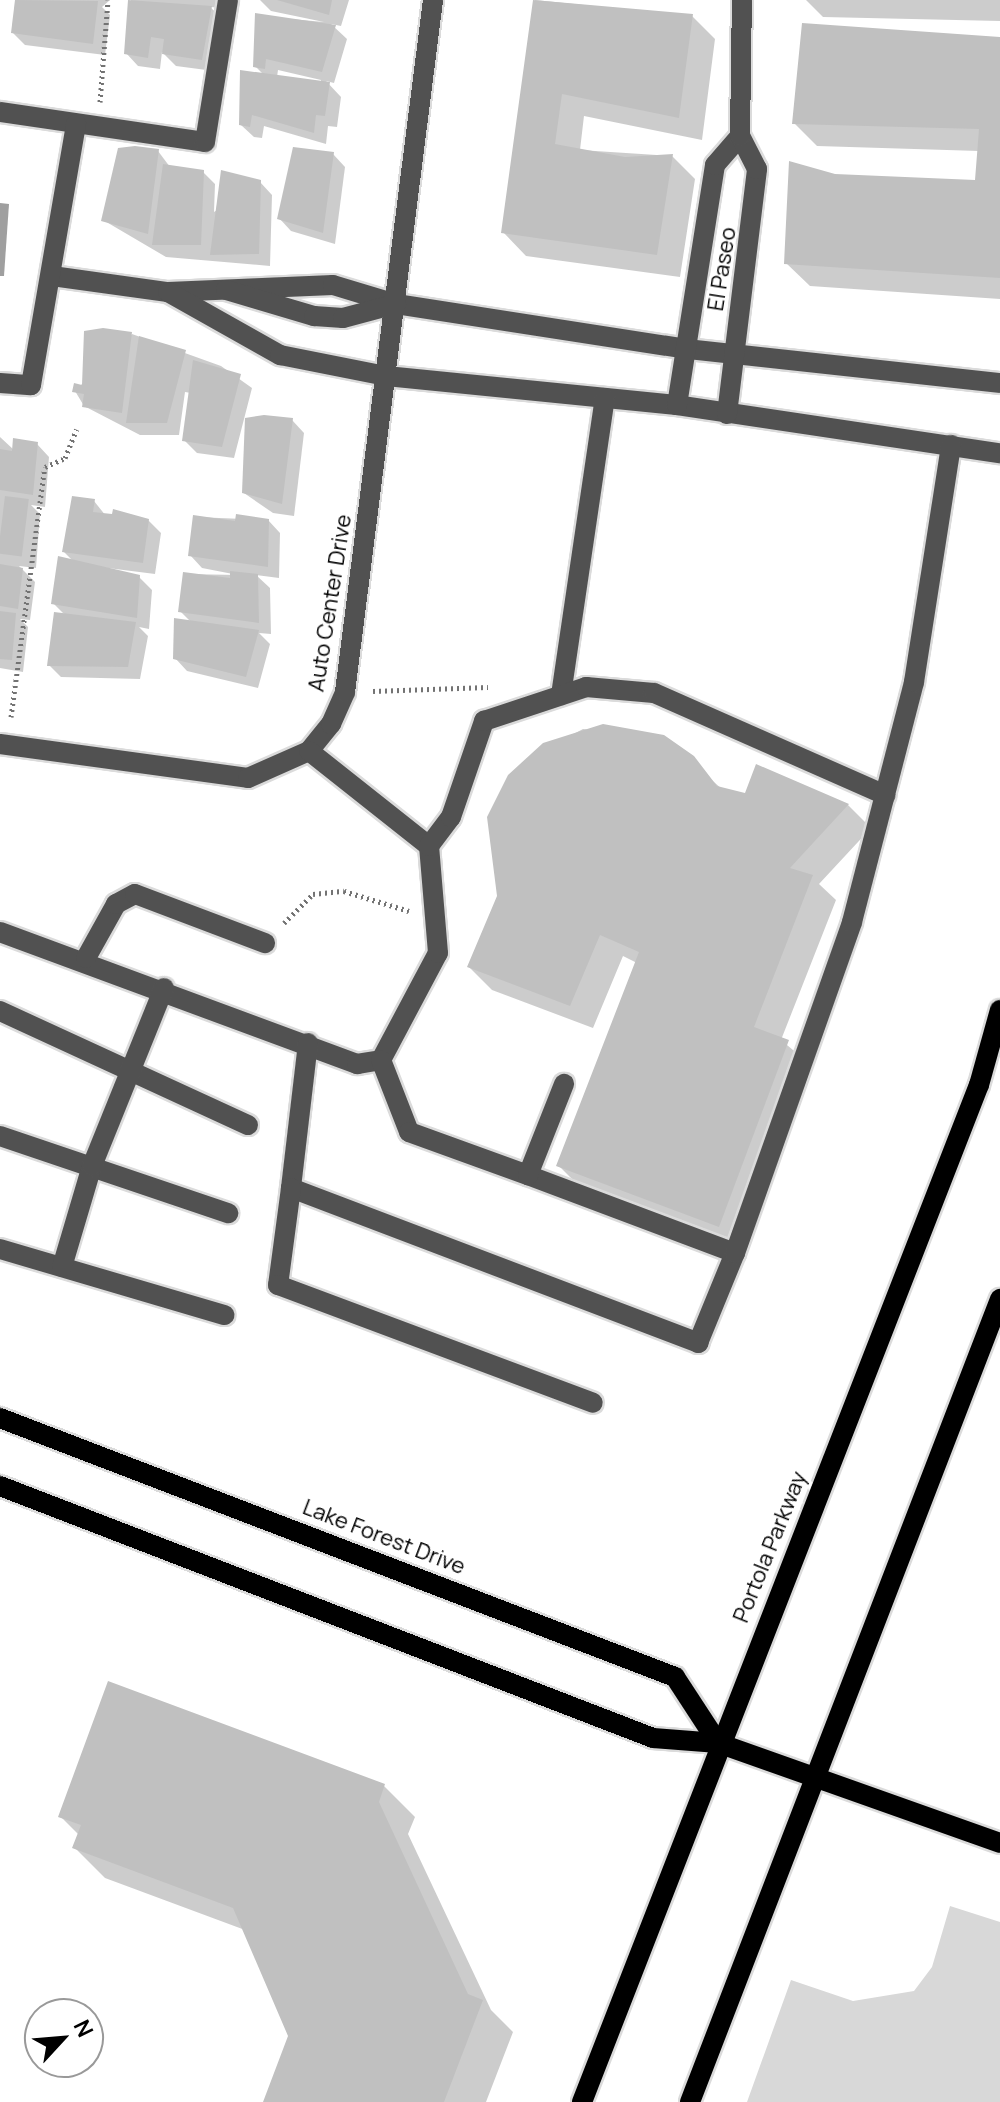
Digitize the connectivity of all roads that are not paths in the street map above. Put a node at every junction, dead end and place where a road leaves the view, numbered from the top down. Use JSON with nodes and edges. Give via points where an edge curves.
{"nodes":[{"id":1,"x":228,"y":0,"type":"edge"},
{"id":2,"x":433,"y":0,"type":"edge"},
{"id":3,"x":742,"y":0,"type":"edge"},
{"id":4,"x":0,"y":112,"type":"edge"},
{"id":5,"x":76,"y":124,"type":"junction"},
{"id":6,"x":740,"y":136,"type":"junction"},
{"id":7,"x":52,"y":276,"type":"junction"},
{"id":8,"x":273,"y":285,"type":"junction"},
{"id":9,"x":223,"y":289,"type":"junction"},
{"id":10,"x":168,"y":292,"type":"junction"},
{"id":11,"x":396,"y":304,"type":"junction"},
{"id":12,"x":269,"y":308,"type":"junction"},
{"id":13,"x":263,"y":344,"type":"junction"},
{"id":14,"x":687,"y":349,"type":"junction"},
{"id":15,"x":735,"y":355,"type":"junction"},
{"id":16,"x":386,"y":376,"type":"junction"},
{"id":17,"x":0,"y":383,"type":"edge"},
{"id":18,"x":1000,"y":383,"type":"edge"},
{"id":19,"x":605,"y":398,"type":"junction"},
{"id":20,"x":677,"y":405,"type":"junction"},
{"id":21,"x":727,"y":414,"type":"junction"},
{"id":22,"x":951,"y":445,"type":"junction"},
{"id":23,"x":1000,"y":453,"type":"edge"},
{"id":24,"x":561,"y":695,"type":"junction"},
{"id":25,"x":4,"y":745,"type":"edge"},
{"id":26,"x":309,"y":751,"type":"junction"},
{"id":27,"x":885,"y":795,"type":"junction"},
{"id":28,"x":429,"y":846,"type":"junction"},
{"id":29,"x":0,"y":932,"type":"edge"},
{"id":30,"x":265,"y":943,"type":"road end"},
{"id":31,"x":86,"y":958,"type":"junction"},
{"id":32,"x":164,"y":988,"type":"junction"},
{"id":33,"x":1000,"y":1010,"type":"edge"},
{"id":34,"x":0,"y":1011,"type":"edge"},
{"id":35,"x":308,"y":1043,"type":"junction"},
{"id":36,"x":381,"y":1060,"type":"junction"},
{"id":37,"x":129,"y":1064,"type":"junction"},
{"id":38,"x":564,"y":1084,"type":"dead end"},
{"id":39,"x":248,"y":1125,"type":"dead end"},
{"id":40,"x":0,"y":1136,"type":"edge"},
{"id":41,"x":92,"y":1166,"type":"junction"},
{"id":42,"x":528,"y":1175,"type":"junction"},
{"id":43,"x":291,"y":1188,"type":"junction"},
{"id":44,"x":228,"y":1213,"type":"dead end"},
{"id":45,"x":0,"y":1249,"type":"edge"},
{"id":46,"x":735,"y":1253,"type":"junction"},
{"id":47,"x":62,"y":1267,"type":"junction"},
{"id":48,"x":1000,"y":1299,"type":"edge"},
{"id":49,"x":224,"y":1315,"type":"dead end"},
{"id":50,"x":593,"y":1403,"type":"dead end"},
{"id":51,"x":0,"y":1418,"type":"edge"},
{"id":52,"x":0,"y":1486,"type":"edge"},
{"id":53,"x":718,"y":1743,"type":"junction"},
{"id":54,"x":815,"y":1775,"type":"junction"},
{"id":55,"x":1000,"y":1843,"type":"edge"},
{"id":56,"x":582,"y":2102,"type":"edge"},
{"id":57,"x":690,"y":2102,"type":"edge"}],
"edges":[{"from":1,"to":5,"type":"street","via":[[205,142]]},
{"from":2,"to":11,"type":"street","name":"Auto Center Drive"},
{"from":3,"to":6,"type":"street","name":"El Paseo"},
{"from":4,"to":5,"type":"street"},
{"from":5,"to":7,"type":"street"},
{"from":6,"to":14,"type":"street","name":"El Paseo","via":[[715,165]]},
{"from":6,"to":15,"type":"street","name":"El Paseo","via":[[757,169]]},
{"from":7,"to":10,"type":"street"},
{"from":7,"to":17,"type":"street","via":[[31,385]]},
{"from":8,"to":9,"type":"street"},
{"from":8,"to":11,"type":"street","via":[[333,285]]},
{"from":8,"to":12,"type":"street"},
{"from":9,"to":10,"type":"street"},
{"from":9,"to":12,"type":"street"},
{"from":10,"to":13,"type":"street"},
{"from":11,"to":12,"type":"street","via":[[343,318]]},
{"from":11,"to":14,"type":"street"},
{"from":11,"to":16,"type":"street","name":"Auto Center Drive"},
{"from":12,"to":13,"type":"street"},
{"from":13,"to":16,"type":"street","via":[[280,355]]},
{"from":14,"to":15,"type":"street"},
{"from":14,"to":20,"type":"street","name":"El Paseo"},
{"from":15,"to":18,"type":"street"},
{"from":15,"to":21,"type":"street","name":"El Paseo"},
{"from":16,"to":19,"type":"street"},
{"from":16,"to":26,"type":"street","name":"Auto Center Drive","via":[[345,692]]},
{"from":19,"to":20,"type":"street"},
{"from":19,"to":24,"type":"street"},
{"from":20,"to":21,"type":"street"},
{"from":21,"to":22,"type":"street"},
{"from":22,"to":23,"type":"street"},
{"from":22,"to":27,"type":"street","via":[[931,592]]},
{"from":24,"to":27,"type":"street","via":[[618,688],[685,701],[744,738]]},
{"from":24,"to":28,"type":"street","via":[[484,721],[451,817]]},
{"from":25,"to":26,"type":"street","via":[[248,778]]},
{"from":26,"to":28,"type":"street"},
{"from":27,"to":46,"type":"street","via":[[852,922]]},
{"from":28,"to":36,"type":"street","via":[[438,953]]},
{"from":29,"to":31,"type":"street"},
{"from":30,"to":31,"type":"street","via":[[135,894],[116,904]]},
{"from":31,"to":32,"type":"street"},
{"from":32,"to":35,"type":"street"},
{"from":32,"to":37,"type":"street"},
{"from":33,"to":53,"type":"main road","name":"Portola Parkway","via":[[979,1085]]},
{"from":34,"to":37,"type":"street"},
{"from":35,"to":36,"type":"street","via":[[357,1064]]},
{"from":35,"to":43,"type":"street"},
{"from":36,"to":42,"type":"street","via":[[409,1132]]},
{"from":37,"to":39,"type":"street"},
{"from":37,"to":41,"type":"street"},
{"from":38,"to":42,"type":"street"},
{"from":40,"to":41,"type":"street"},
{"from":41,"to":44,"type":"street"},
{"from":41,"to":47,"type":"street"},
{"from":42,"to":46,"type":"street"},
{"from":43,"to":46,"type":"street","via":[[698,1343]]},
{"from":43,"to":50,"type":"street","via":[[278,1285]]},
{"from":45,"to":47,"type":"street"},
{"from":47,"to":49,"type":"street"},
{"from":48,"to":54,"type":"main road"},
{"from":51,"to":53,"type":"main road","name":"Lake Forest Drive","via":[[675,1677]]},
{"from":52,"to":53,"type":"main road","via":[[653,1738]]},
{"from":53,"to":54,"type":"main road"},
{"from":53,"to":56,"type":"main road","name":"Portola Parkway"},
{"from":54,"to":55,"type":"main road"},
{"from":54,"to":57,"type":"main road"}]}
